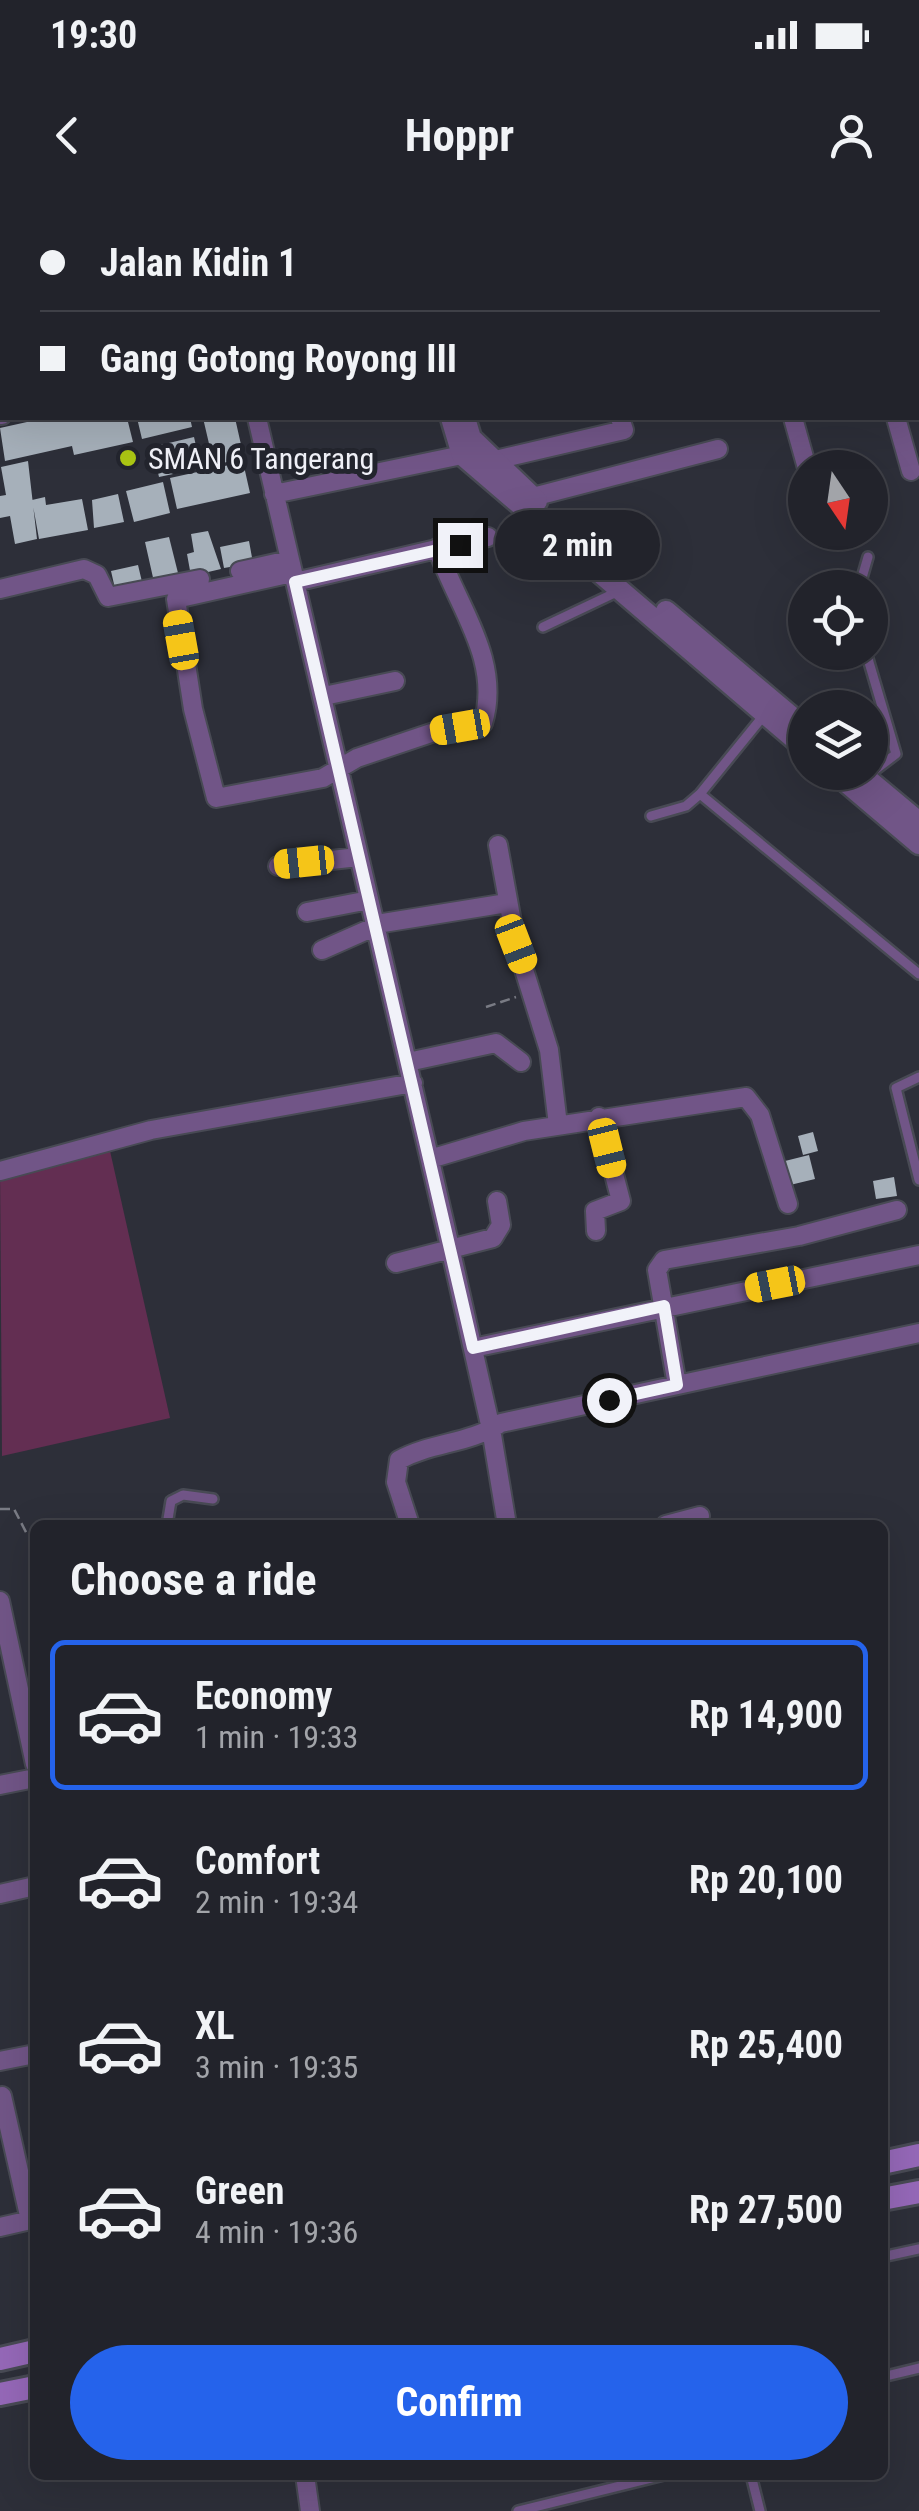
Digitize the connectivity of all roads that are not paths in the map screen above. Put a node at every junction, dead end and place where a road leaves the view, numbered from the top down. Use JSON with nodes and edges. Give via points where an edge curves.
{"nodes":[{"id":1,"x":257,"y":420,"type":"edge"},
{"id":2,"x":452,"y":420,"type":"edge"},
{"id":3,"x":466,"y":420,"type":"edge"},
{"id":4,"x":621,"y":420,"type":"edge"},
{"id":5,"x":794,"y":420,"type":"edge"},
{"id":6,"x":897,"y":420,"type":"edge"},
{"id":7,"x":718,"y":449,"type":"dead end"},
{"id":8,"x":802,"y":450,"type":"edge"},
{"id":9,"x":462,"y":455,"type":"junction"},
{"id":10,"x":491,"y":461,"type":"junction"},
{"id":11,"x":912,"y":472,"type":"dead end"},
{"id":12,"x":274,"y":494,"type":"junction"},
{"id":13,"x":532,"y":497,"type":"junction"},
{"id":14,"x":488,"y":537,"type":"dead end"},
{"id":15,"x":570,"y":539,"type":"junction"},
{"id":16,"x":437,"y":548,"type":"junction"},
{"id":17,"x":868,"y":558,"type":"dead end"},
{"id":18,"x":864,"y":570,"type":"edge"},
{"id":19,"x":292,"y":572,"type":"junction"},
{"id":20,"x":0,"y":590,"type":"edge"},
{"id":21,"x":620,"y":590,"type":"junction"},
{"id":22,"x":543,"y":628,"type":"dead end"},
{"id":23,"x":395,"y":681,"type":"dead end"},
{"id":24,"x":324,"y":696,"type":"junction"},
{"id":25,"x":788,"y":714,"type":"edge"},
{"id":26,"x":765,"y":715,"type":"junction"},
{"id":27,"x":888,"y":727,"type":"edge"},
{"id":28,"x":788,"y":734,"type":"edge"},
{"id":29,"x":888,"y":759,"type":"edge"},
{"id":30,"x":339,"y":770,"type":"junction"},
{"id":31,"x":861,"y":790,"type":"edge"},
{"id":32,"x":878,"y":790,"type":"edge"},
{"id":33,"x":700,"y":794,"type":"junction"},
{"id":34,"x":651,"y":816,"type":"dead end"},
{"id":35,"x":916,"y":827,"type":"edge"},
{"id":36,"x":498,"y":845,"type":"dead end"},
{"id":37,"x":358,"y":857,"type":"junction"},
{"id":38,"x":278,"y":866,"type":"dead end"},
{"id":39,"x":369,"y":900,"type":"junction"},
{"id":40,"x":507,"y":903,"type":"junction"},
{"id":41,"x":307,"y":912,"type":"dead end"},
{"id":42,"x":376,"y":928,"type":"junction"},
{"id":43,"x":322,"y":950,"type":"dead end"},
{"id":44,"x":919,"y":974,"type":"edge"},
{"id":45,"x":408,"y":1062,"type":"junction"},
{"id":46,"x":521,"y":1062,"type":"dead end"},
{"id":47,"x":919,"y":1077,"type":"edge"},
{"id":48,"x":413,"y":1084,"type":"junction"},
{"id":49,"x":599,"y":1117,"type":"junction"},
{"id":50,"x":558,"y":1125,"type":"junction"},
{"id":51,"x":430,"y":1159,"type":"junction"},
{"id":52,"x":0,"y":1171,"type":"edge"},
{"id":53,"x":919,"y":1180,"type":"edge"},
{"id":54,"x":497,"y":1201,"type":"dead end"},
{"id":55,"x":788,"y":1204,"type":"dead end"},
{"id":56,"x":897,"y":1210,"type":"dead end"},
{"id":57,"x":596,"y":1231,"type":"dead end"},
{"id":58,"x":451,"y":1250,"type":"junction"},
{"id":59,"x":919,"y":1255,"type":"edge"},
{"id":60,"x":396,"y":1263,"type":"dead end"},
{"id":61,"x":664,"y":1306,"type":"junction"},
{"id":62,"x":919,"y":1333,"type":"edge"},
{"id":63,"x":473,"y":1348,"type":"junction"},
{"id":64,"x":677,"y":1385,"type":"junction"},
{"id":65,"x":492,"y":1429,"type":"junction"},
{"id":66,"x":213,"y":1499,"type":"dead end"},
{"id":67,"x":700,"y":1516,"type":"dead end"},
{"id":68,"x":168,"y":1520,"type":"edge"},
{"id":69,"x":408,"y":1520,"type":"edge"},
{"id":70,"x":507,"y":1520,"type":"edge"},
{"id":71,"x":685,"y":1520,"type":"edge"},
{"id":72,"x":0,"y":1602,"type":"edge"},
{"id":73,"x":7,"y":1667,"type":"edge"},
{"id":74,"x":30,"y":1747,"type":"edge"},
{"id":75,"x":30,"y":1779,"type":"edge"},
{"id":76,"x":0,"y":1786,"type":"edge"},
{"id":77,"x":30,"y":1887,"type":"edge"},
{"id":78,"x":0,"y":1894,"type":"edge"},
{"id":79,"x":30,"y":2055,"type":"edge"},
{"id":80,"x":0,"y":2061,"type":"edge"},
{"id":81,"x":2,"y":2096,"type":"edge"},
{"id":82,"x":3,"y":2119,"type":"edge"},
{"id":83,"x":919,"y":2155,"type":"edge"},
{"id":84,"x":888,"y":2162,"type":"edge"},
{"id":85,"x":919,"y":2192,"type":"edge"},
{"id":86,"x":888,"y":2199,"type":"edge"},
{"id":87,"x":30,"y":2212,"type":"edge"},
{"id":88,"x":30,"y":2220,"type":"edge"},
{"id":89,"x":0,"y":2227,"type":"edge"},
{"id":90,"x":919,"y":2248,"type":"edge"},
{"id":91,"x":888,"y":2256,"type":"edge"},
{"id":92,"x":30,"y":2352,"type":"edge"},
{"id":93,"x":0,"y":2359,"type":"edge"},
{"id":94,"x":919,"y":2368,"type":"edge"},
{"id":95,"x":888,"y":2376,"type":"edge"},
{"id":96,"x":30,"y":2388,"type":"edge"},
{"id":97,"x":0,"y":2394,"type":"edge"},
{"id":98,"x":306,"y":2480,"type":"edge"},
{"id":99,"x":644,"y":2480,"type":"edge"},
{"id":100,"x":752,"y":2480,"type":"edge"},
{"id":101,"x":310,"y":2511,"type":"edge"},
{"id":102,"x":518,"y":2511,"type":"edge"},
{"id":103,"x":760,"y":2511,"type":"edge"}],
"edges":[{"from":1,"to":12,"type":"street"},
{"from":2,"to":9,"type":"street"},
{"from":3,"to":10,"type":"street"},
{"from":4,"to":10,"type":"street","via":[[624,430]]},
{"from":5,"to":8,"type":"street"},
{"from":6,"to":11,"type":"street"},
{"from":7,"to":13,"type":"street"},
{"from":9,"to":12,"type":"street"},
{"from":9,"to":15,"type":"street"},
{"from":10,"to":13,"type":"street"},
{"from":12,"to":19,"type":"street"},
{"from":13,"to":15,"type":"street"},
{"from":14,"to":16,"type":"street"},
{"from":15,"to":21,"type":"street"},
{"from":15,"to":25,"type":"street"},
{"from":16,"to":19,"type":"street"},
{"from":16,"to":30,"type":"street","via":[[485,654],[490,702],[483,723],[437,731]]},
{"from":17,"to":18,"type":"lane"},
{"from":19,"to":20,"type":"street","via":[[108,597],[97,575],[84,569]]},
{"from":19,"to":24,"type":"street"},
{"from":19,"to":30,"type":"street","via":[[176,599],[193,709],[214,797]]},
{"from":21,"to":22,"type":"lane"},
{"from":21,"to":26,"type":"street"},
{"from":23,"to":24,"type":"street"},
{"from":24,"to":30,"type":"street"},
{"from":26,"to":28,"type":"street"},
{"from":26,"to":33,"type":"lane"},
{"from":27,"to":29,"type":"lane","via":[[896,754]]},
{"from":30,"to":37,"type":"street"},
{"from":31,"to":35,"type":"street"},
{"from":32,"to":35,"type":"street"},
{"from":33,"to":34,"type":"lane","via":[[686,806]]},
{"from":33,"to":44,"type":"lane"},
{"from":36,"to":40,"type":"street"},
{"from":37,"to":38,"type":"street"},
{"from":37,"to":39,"type":"street"},
{"from":39,"to":41,"type":"street"},
{"from":39,"to":42,"type":"street"},
{"from":40,"to":42,"type":"street"},
{"from":40,"to":50,"type":"street","via":[[550,1050]]},
{"from":42,"to":43,"type":"street"},
{"from":42,"to":45,"type":"street"},
{"from":45,"to":46,"type":"street","via":[[496,1043]]},
{"from":45,"to":48,"type":"street"},
{"from":47,"to":53,"type":"lane","via":[[896,1088]]},
{"from":48,"to":51,"type":"street"},
{"from":48,"to":52,"type":"street","via":[[152,1130]]},
{"from":49,"to":50,"type":"street"},
{"from":49,"to":55,"type":"street","via":[[746,1097],[760,1115]]},
{"from":49,"to":57,"type":"street","via":[[621,1201],[595,1211]]},
{"from":50,"to":51,"type":"street"},
{"from":51,"to":58,"type":"street"},
{"from":54,"to":58,"type":"street","via":[[502,1225],[493,1238]]},
{"from":56,"to":61,"type":"street","via":[[800,1236],[664,1260],[657,1270]]},
{"from":58,"to":60,"type":"street"},
{"from":58,"to":63,"type":"street"},
{"from":59,"to":61,"type":"street"},
{"from":61,"to":63,"type":"street"},
{"from":61,"to":64,"type":"street"},
{"from":62,"to":64,"type":"street"},
{"from":63,"to":65,"type":"street"},
{"from":64,"to":65,"type":"street"},
{"from":65,"to":69,"type":"street","via":[[399,1460],[396,1482]]},
{"from":65,"to":70,"type":"street"},
{"from":66,"to":68,"type":"lane","via":[[183,1495],[171,1501]]},
{"from":67,"to":71,"type":"street"},
{"from":72,"to":73,"type":"street"},
{"from":73,"to":74,"type":"street"},
{"from":75,"to":76,"type":"street"},
{"from":77,"to":78,"type":"street"},
{"from":79,"to":80,"type":"street"},
{"from":81,"to":82,"type":"street"},
{"from":82,"to":87,"type":"street"},
{"from":83,"to":84,"type":"main road"},
{"from":85,"to":86,"type":"main road"},
{"from":88,"to":89,"type":"street"},
{"from":90,"to":91,"type":"lane"},
{"from":92,"to":93,"type":"main road"},
{"from":94,"to":95,"type":"lane"},
{"from":96,"to":97,"type":"main road"},
{"from":98,"to":101,"type":"street"},
{"from":99,"to":102,"type":"lane"},
{"from":100,"to":103,"type":"lane"}]}
